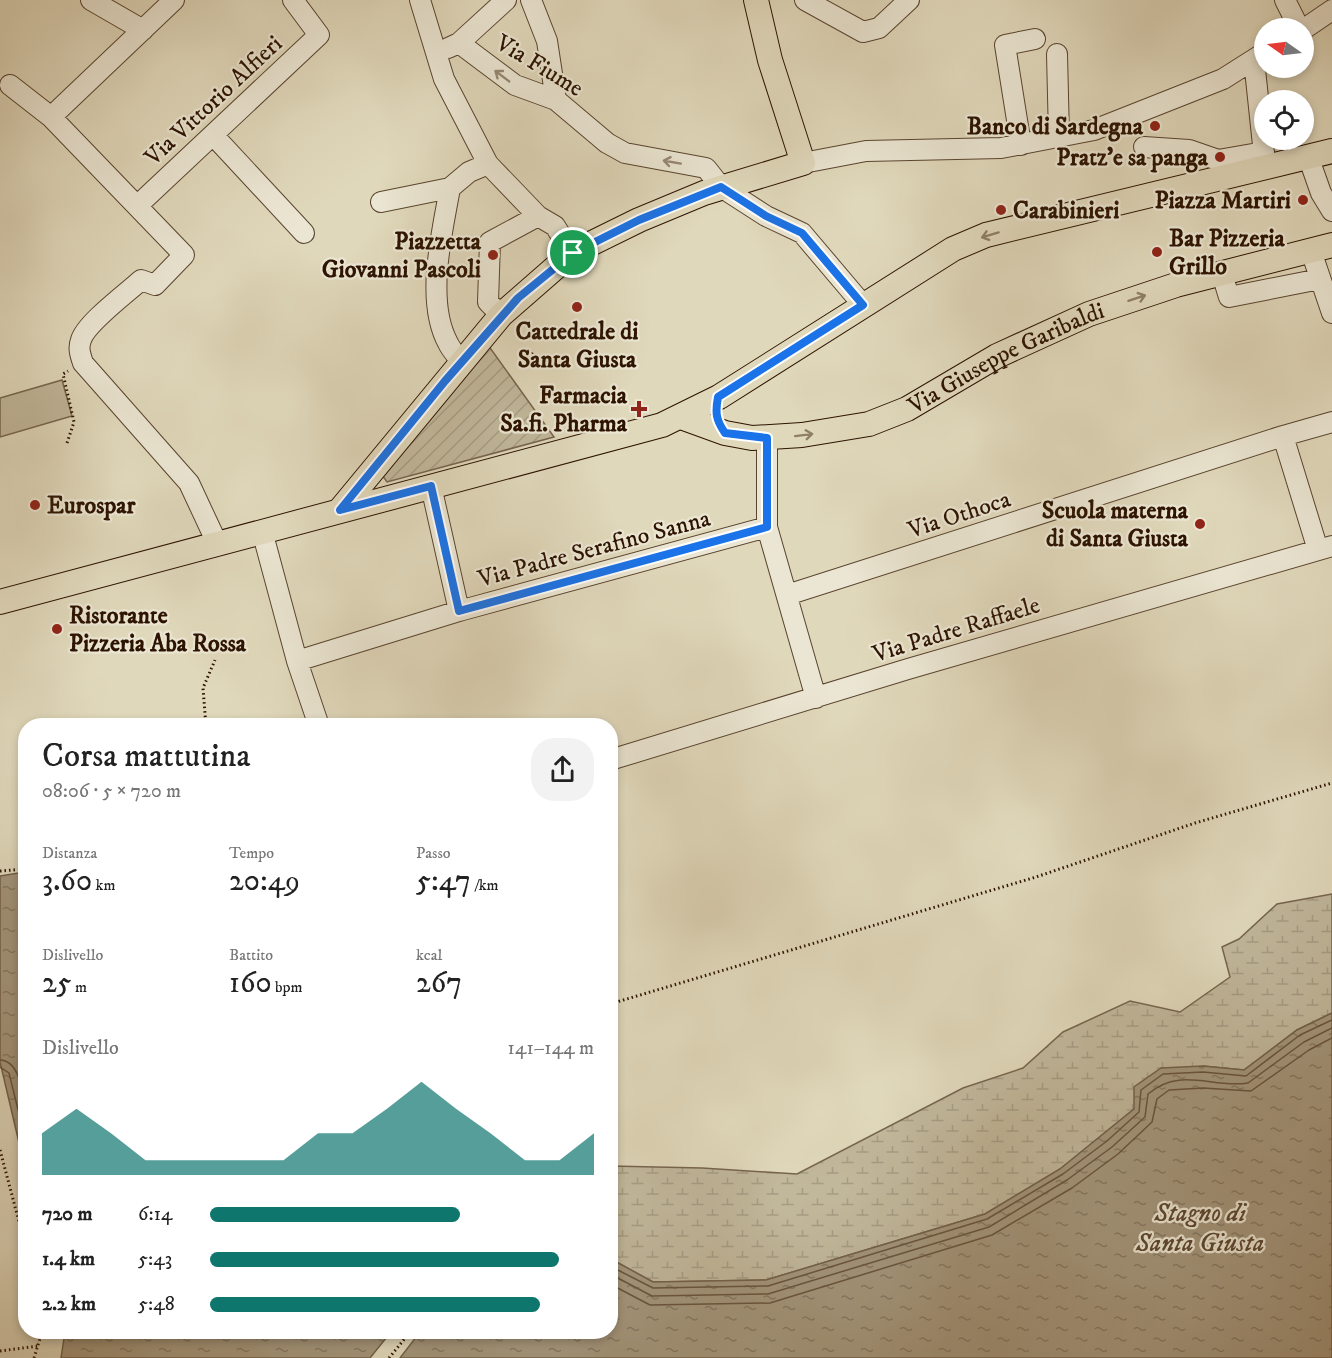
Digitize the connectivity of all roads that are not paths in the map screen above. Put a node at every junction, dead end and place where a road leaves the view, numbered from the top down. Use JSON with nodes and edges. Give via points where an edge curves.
{"nodes":[{"id":1,"x":91,"y":0,"type":"edge"},
{"id":2,"x":174,"y":0,"type":"edge"},
{"id":3,"x":293,"y":0,"type":"edge"},
{"id":4,"x":420,"y":0,"type":"edge"},
{"id":5,"x":506,"y":0,"type":"edge"},
{"id":6,"x":531,"y":0,"type":"edge"},
{"id":7,"x":756,"y":0,"type":"edge"},
{"id":8,"x":805,"y":0,"type":"edge"},
{"id":9,"x":909,"y":0,"type":"edge"},
{"id":10,"x":1285,"y":0,"type":"edge"},
{"id":11,"x":1332,"y":10,"type":"edge"},
{"id":12,"x":1295,"y":18,"type":"edge"},
{"id":13,"x":1314,"y":21,"type":"edge"},
{"id":14,"x":143,"y":30,"type":"junction"},
{"id":15,"x":1035,"y":39,"type":"dead end"},
{"id":16,"x":459,"y":43,"type":"junction"},
{"id":17,"x":434,"y":53,"type":"junction"},
{"id":18,"x":1057,"y":54,"type":"dead end"},
{"id":19,"x":1254,"y":59,"type":"edge"},
{"id":20,"x":1260,"y":78,"type":"edge"},
{"id":21,"x":10,"y":85,"type":"dead end"},
{"id":22,"x":556,"y":100,"type":"junction"},
{"id":23,"x":51,"y":117,"type":"junction"},
{"id":24,"x":213,"y":135,"type":"junction"},
{"id":25,"x":1059,"y":137,"type":"junction"},
{"id":26,"x":1021,"y":144,"type":"junction"},
{"id":27,"x":1144,"y":147,"type":"dead end"},
{"id":28,"x":1332,"y":151,"type":"edge"},
{"id":29,"x":1308,"y":156,"type":"junction"},
{"id":30,"x":1264,"y":159,"type":"junction"},
{"id":31,"x":803,"y":163,"type":"junction"},
{"id":32,"x":488,"y":164,"type":"junction"},
{"id":33,"x":721,"y":187,"type":"junction"},
{"id":34,"x":450,"y":188,"type":"junction"},
{"id":35,"x":381,"y":202,"type":"dead end"},
{"id":36,"x":136,"y":206,"type":"junction"},
{"id":37,"x":1332,"y":211,"type":"edge"},
{"id":38,"x":538,"y":216,"type":"junction"},
{"id":39,"x":304,"y":233,"type":"dead end"},
{"id":40,"x":1322,"y":248,"type":"edge"},
{"id":41,"x":573,"y":253,"type":"junction"},
{"id":42,"x":1222,"y":274,"type":"junction"},
{"id":43,"x":1320,"y":279,"type":"junction"},
{"id":44,"x":863,"y":305,"type":"junction"},
{"id":45,"x":1332,"y":313,"type":"edge"},
{"id":46,"x":501,"y":315,"type":"junction"},
{"id":47,"x":462,"y":362,"type":"junction"},
{"id":48,"x":718,"y":397,"type":"junction"},
{"id":49,"x":681,"y":417,"type":"junction"},
{"id":50,"x":1332,"y":422,"type":"edge"},
{"id":51,"x":725,"y":433,"type":"junction"},
{"id":52,"x":1283,"y":436,"type":"junction"},
{"id":53,"x":767,"y":438,"type":"junction"},
{"id":54,"x":431,"y":486,"type":"junction"},
{"id":55,"x":340,"y":510,"type":"junction"},
{"id":56,"x":767,"y":527,"type":"junction"},
{"id":57,"x":262,"y":531,"type":"junction"},
{"id":58,"x":218,"y":543,"type":"junction"},
{"id":59,"x":1325,"y":548,"type":"edge"},
{"id":60,"x":787,"y":595,"type":"junction"},
{"id":61,"x":0,"y":602,"type":"edge"},
{"id":62,"x":459,"y":611,"type":"junction"},
{"id":63,"x":297,"y":661,"type":"junction"},
{"id":64,"x":816,"y":698,"type":"junction"},
{"id":65,"x":316,"y":718,"type":"edge"},
{"id":66,"x":618,"y":758,"type":"edge"}],
"edges":[{"from":1,"to":14,"type":"street"},
{"from":2,"to":14,"type":"street"},
{"from":3,"to":24,"type":"street","name":"Via Vittorio Alfieri","via":[[319,35]]},
{"from":4,"to":17,"type":"street"},
{"from":5,"to":16,"type":"street"},
{"from":6,"to":22,"type":"street","via":[[547,41]]},
{"from":7,"to":31,"type":"main road","via":[[770,60]]},
{"from":8,"to":9,"type":"street","via":[[863,32],[879,27]]},
{"from":10,"to":12,"type":"street"},
{"from":11,"to":13,"type":"street"},
{"from":14,"to":23,"type":"street"},
{"from":15,"to":26,"type":"street","via":[[1005,45]]},
{"from":16,"to":17,"type":"street"},
{"from":22,"to":16,"type":"street","name":"Via Fiume","one_way":true,"via":[[515,86]]},
{"from":17,"to":32,"type":"street"},
{"from":18,"to":25,"type":"street"},
{"from":19,"to":25,"type":"street","via":[[1222,79],[1102,128]]},
{"from":20,"to":30,"type":"street"},
{"from":21,"to":23,"type":"street"},
{"from":33,"to":22,"type":"street","name":"Via Fiume","one_way":true,"via":[[706,168],[625,153],[606,143]]},
{"from":23,"to":36,"type":"street"},
{"from":24,"to":36,"type":"street","name":"Via Vittorio Alfieri"},
{"from":24,"to":39,"type":"street"},
{"from":25,"to":26,"type":"street"},
{"from":26,"to":31,"type":"street","via":[[1001,148],[866,151]]},
{"from":27,"to":30,"type":"street","via":[[1189,150],[1218,160]]},
{"from":28,"to":29,"type":"main road"},
{"from":29,"to":30,"type":"main road"},
{"from":29,"to":37,"type":"street"},
{"from":30,"to":44,"type":"main road","one_way":true,"via":[[986,235],[953,249]]},
{"from":31,"to":33,"type":"main road"},
{"from":32,"to":34,"type":"street","via":[[469,172]]},
{"from":32,"to":38,"type":"street"},
{"from":33,"to":41,"type":"main road","via":[[639,220]]},
{"from":33,"to":44,"type":"street","name":"Via Fiume","via":[[802,233]]},
{"from":34,"to":35,"type":"street"},
{"from":34,"to":47,"type":"street","via":[[438,261],[439,313],[447,343]]},
{"from":36,"to":58,"type":"street","via":[[184,255],[155,285],[141,280],[81,337],[79,351],[83,363],[189,483]]},
{"from":38,"to":41,"type":"street","via":[[555,226]]},
{"from":38,"to":46,"type":"street","via":[[490,242],[488,303]]},
{"from":40,"to":42,"type":"main road","name":"Via Giuseppe Garibaldi"},
{"from":40,"to":43,"type":"street"},
{"from":41,"to":46,"type":"main road"},
{"from":42,"to":43,"type":"street","via":[[1229,297]]},
{"from":53,"to":42,"type":"main road","name":"Via Giuseppe Garibaldi","one_way":true,"via":[[869,424],[908,409],[997,356],[1089,314]]},
{"from":43,"to":45,"type":"street"},
{"from":44,"to":48,"type":"main road"},
{"from":46,"to":47,"type":"main road"},
{"from":47,"to":55,"type":"main road"},
{"from":48,"to":49,"type":"main road"},
{"from":48,"to":51,"type":"main road","via":[[717,423]]},
{"from":49,"to":51,"type":"main road","name":"Via Giuseppe Garibaldi"},
{"from":49,"to":54,"type":"main road"},
{"from":50,"to":52,"type":"street","name":"Via Othoca"},
{"from":51,"to":53,"type":"main road","name":"Via Giuseppe Garibaldi"},
{"from":52,"to":59,"type":"street"},
{"from":52,"to":60,"type":"street","name":"Via Othoca"},
{"from":53,"to":56,"type":"street"},
{"from":54,"to":55,"type":"main road"},
{"from":54,"to":62,"type":"street"},
{"from":55,"to":57,"type":"main road"},
{"from":56,"to":60,"type":"street"},
{"from":56,"to":62,"type":"street","name":"Via Padre Serafino Sanna"},
{"from":57,"to":58,"type":"main road"},
{"from":57,"to":63,"type":"street"},
{"from":58,"to":61,"type":"main road"},
{"from":59,"to":64,"type":"street","name":"Via Padre Raffaele"},
{"from":60,"to":64,"type":"street"},
{"from":62,"to":63,"type":"street","name":"Via Padre Serafino Sanna"},
{"from":63,"to":65,"type":"street"},
{"from":64,"to":66,"type":"street","name":"Via Padre Raffaele"}]}
